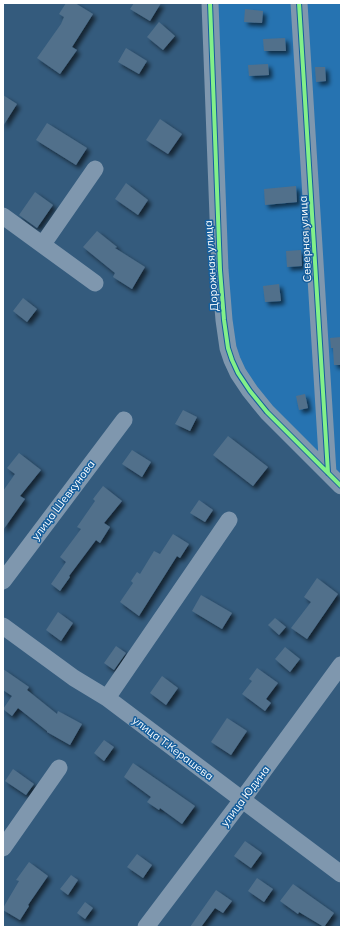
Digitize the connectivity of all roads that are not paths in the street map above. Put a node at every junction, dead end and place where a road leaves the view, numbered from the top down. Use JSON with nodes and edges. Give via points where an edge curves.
{"nodes":[{"id":1,"x":210,"y":3,"type":"edge"},
{"id":2,"x":299,"y":3,"type":"edge"},
{"id":3,"x":95,"y":169,"type":"dead end"},
{"id":4,"x":3,"y":216,"type":"edge"},
{"id":5,"x":43,"y":244,"type":"junction"},
{"id":6,"x":96,"y":282,"type":"dead end"},
{"id":7,"x":124,"y":420,"type":"dead end"},
{"id":8,"x":328,"y":473,"type":"junction"},
{"id":9,"x":341,"y":486,"type":"edge"},
{"id":10,"x":229,"y":520,"type":"dead end"},
{"id":11,"x":3,"y":581,"type":"edge"},
{"id":12,"x":3,"y":626,"type":"edge"},
{"id":13,"x":341,"y":665,"type":"edge"},
{"id":14,"x":106,"y":698,"type":"junction"},
{"id":15,"x":59,"y":768,"type":"dead end"},
{"id":16,"x":242,"y":800,"type":"junction"},
{"id":17,"x":3,"y":848,"type":"edge"},
{"id":18,"x":341,"y":874,"type":"edge"},
{"id":19,"x":146,"y":927,"type":"edge"}],
"edges":[{"from":1,"to":8,"type":"street","name":"Дорожная улица","via":[[220,270],[228,348],[238,373],[250,391],[267,412]]},
{"from":2,"to":8,"type":"street","name":"Северная улица"},
{"from":3,"to":5,"type":"street"},
{"from":4,"to":5,"type":"street"},
{"from":5,"to":6,"type":"street"},
{"from":7,"to":11,"type":"street","name":"улица Шевкунова"},
{"from":8,"to":9,"type":"street","name":"Дорожная улица"},
{"from":10,"to":14,"type":"street"},
{"from":12,"to":14,"type":"street","name":"улица Т.Керашева"},
{"from":13,"to":16,"type":"street","name":"улица Юдина"},
{"from":14,"to":16,"type":"street","name":"улица Т.Керашева"},
{"from":15,"to":17,"type":"street"},
{"from":16,"to":18,"type":"street","name":"улица Т.Керашева"},
{"from":16,"to":19,"type":"street","name":"улица Юдина"}]}
